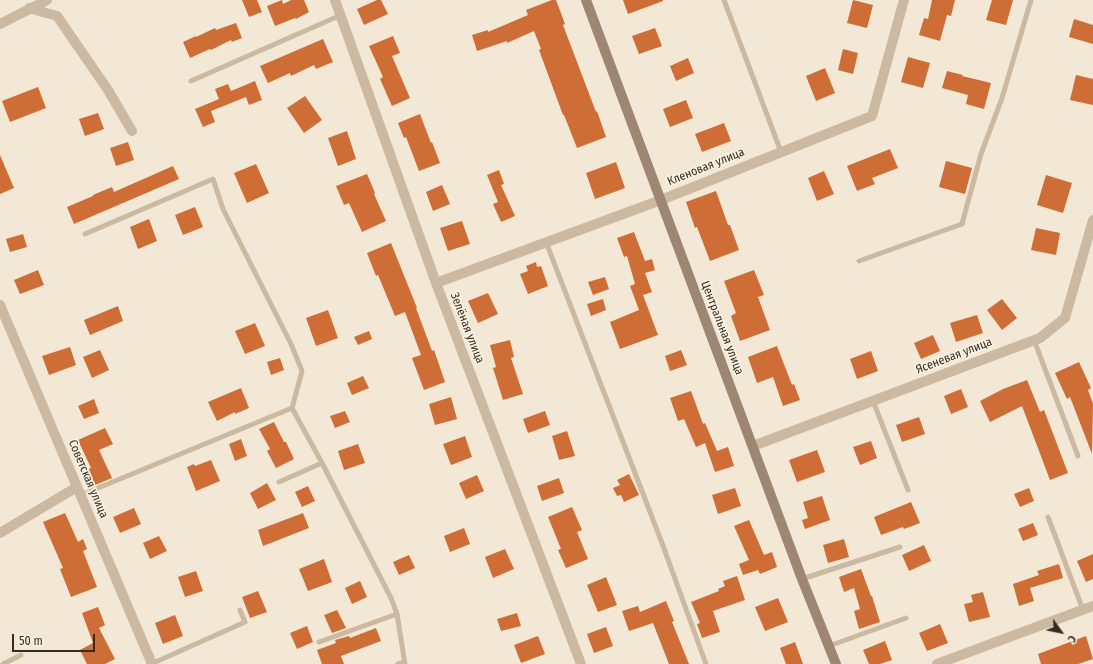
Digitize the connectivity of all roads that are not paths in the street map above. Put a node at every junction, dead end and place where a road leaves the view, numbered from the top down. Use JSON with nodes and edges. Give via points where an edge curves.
{"nodes":[{"id":1,"x":47,"y":0,"type":"edge"},
{"id":2,"x":335,"y":0,"type":"edge"},
{"id":3,"x":586,"y":0,"type":"edge"},
{"id":4,"x":724,"y":0,"type":"edge"},
{"id":5,"x":904,"y":0,"type":"edge"},
{"id":6,"x":1031,"y":0,"type":"edge"},
{"id":7,"x":28,"y":4,"type":"edge"},
{"id":8,"x":341,"y":15,"type":"junction"},
{"id":9,"x":0,"y":24,"type":"edge"},
{"id":10,"x":191,"y":81,"type":"dead end"},
{"id":11,"x":132,"y":131,"type":"dead end"},
{"id":12,"x":781,"y":152,"type":"junction"},
{"id":13,"x":660,"y":200,"type":"junction"},
{"id":14,"x":1093,"y":220,"type":"edge"},
{"id":15,"x":85,"y":234,"type":"dead end"},
{"id":16,"x":546,"y":242,"type":"junction"},
{"id":17,"x":859,"y":262,"type":"dead end"},
{"id":18,"x":436,"y":283,"type":"junction"},
{"id":19,"x":0,"y":305,"type":"edge"},
{"id":20,"x":1034,"y":340,"type":"junction"},
{"id":21,"x":873,"y":401,"type":"junction"},
{"id":22,"x":292,"y":408,"type":"junction"},
{"id":23,"x":753,"y":446,"type":"junction"},
{"id":24,"x":1078,"y":456,"type":"dead end"},
{"id":25,"x":322,"y":463,"type":"junction"},
{"id":26,"x":279,"y":482,"type":"dead end"},
{"id":27,"x":908,"y":490,"type":"dead end"},
{"id":28,"x":79,"y":491,"type":"junction"},
{"id":29,"x":1048,"y":517,"type":"dead end"},
{"id":30,"x":0,"y":533,"type":"edge"},
{"id":31,"x":900,"y":547,"type":"dead end"},
{"id":32,"x":802,"y":579,"type":"junction"},
{"id":33,"x":1093,"y":606,"type":"edge"},
{"id":34,"x":240,"y":610,"type":"dead end"},
{"id":35,"x":1083,"y":610,"type":"junction"},
{"id":36,"x":397,"y":614,"type":"junction"},
{"id":37,"x":906,"y":618,"type":"dead end"},
{"id":38,"x":320,"y":642,"type":"dead end"},
{"id":39,"x":829,"y":646,"type":"junction"},
{"id":40,"x":21,"y":655,"type":"dead end"},
{"id":41,"x":404,"y":663,"type":"edge"},
{"id":42,"x":3,"y":664,"type":"edge"},
{"id":43,"x":152,"y":664,"type":"edge"},
{"id":44,"x":398,"y":664,"type":"edge"},
{"id":45,"x":581,"y":664,"type":"edge"},
{"id":46,"x":706,"y":664,"type":"edge"},
{"id":47,"x":836,"y":664,"type":"edge"},
{"id":48,"x":937,"y":664,"type":"edge"}],
"edges":[{"from":1,"to":7,"type":"street"},
{"from":2,"to":8,"type":"street","name":"Зелёная улица"},
{"from":3,"to":13,"type":"street","name":"Центральная улица"},
{"from":4,"to":12,"type":"lane"},
{"from":5,"to":12,"type":"street","name":"Кленовая улица","via":[[872,116]]},
{"from":6,"to":17,"type":"lane","via":[[1002,98],[981,154],[962,224]]},
{"from":7,"to":9,"type":"street"},
{"from":7,"to":11,"type":"street","via":[[57,16],[108,90]]},
{"from":8,"to":10,"type":"lane"},
{"from":8,"to":18,"type":"street","name":"Зелёная улица"},
{"from":12,"to":13,"type":"street","name":"Кленовая улица"},
{"from":13,"to":16,"type":"street","name":"Кленовая улица"},
{"from":13,"to":23,"type":"street","name":"Центральная улица"},
{"from":14,"to":20,"type":"street","name":"Ясеневая улица","via":[[1065,318]]},
{"from":15,"to":22,"type":"lane","via":[[213,180],[223,209],[302,371]]},
{"from":16,"to":18,"type":"street","name":"Кленовая улица"},
{"from":16,"to":46,"type":"lane"},
{"from":18,"to":45,"type":"street","name":"Зелёная улица"},
{"from":19,"to":28,"type":"street","name":"Советская улица"},
{"from":20,"to":21,"type":"street","name":"Ясеневая улица"},
{"from":20,"to":24,"type":"lane"},
{"from":21,"to":23,"type":"street","name":"Ясеневая улица"},
{"from":21,"to":27,"type":"lane"},
{"from":22,"to":25,"type":"lane"},
{"from":22,"to":28,"type":"lane"},
{"from":23,"to":32,"type":"street","name":"Центральная улица"},
{"from":25,"to":26,"type":"lane"},
{"from":25,"to":36,"type":"lane"},
{"from":28,"to":30,"type":"street"},
{"from":28,"to":43,"type":"street","name":"Советская улица"},
{"from":29,"to":35,"type":"lane"},
{"from":31,"to":32,"type":"lane"},
{"from":32,"to":39,"type":"street","name":"Центральная улица"},
{"from":33,"to":35,"type":"street"},
{"from":34,"to":43,"type":"lane","via":[[245,622]]},
{"from":35,"to":48,"type":"street"},
{"from":36,"to":38,"type":"lane"},
{"from":36,"to":41,"type":"lane"},
{"from":37,"to":39,"type":"lane"},
{"from":39,"to":47,"type":"street","name":"Центральная улица"},
{"from":40,"to":42,"type":"lane"},
{"from":41,"to":44,"type":"lane"}]}
